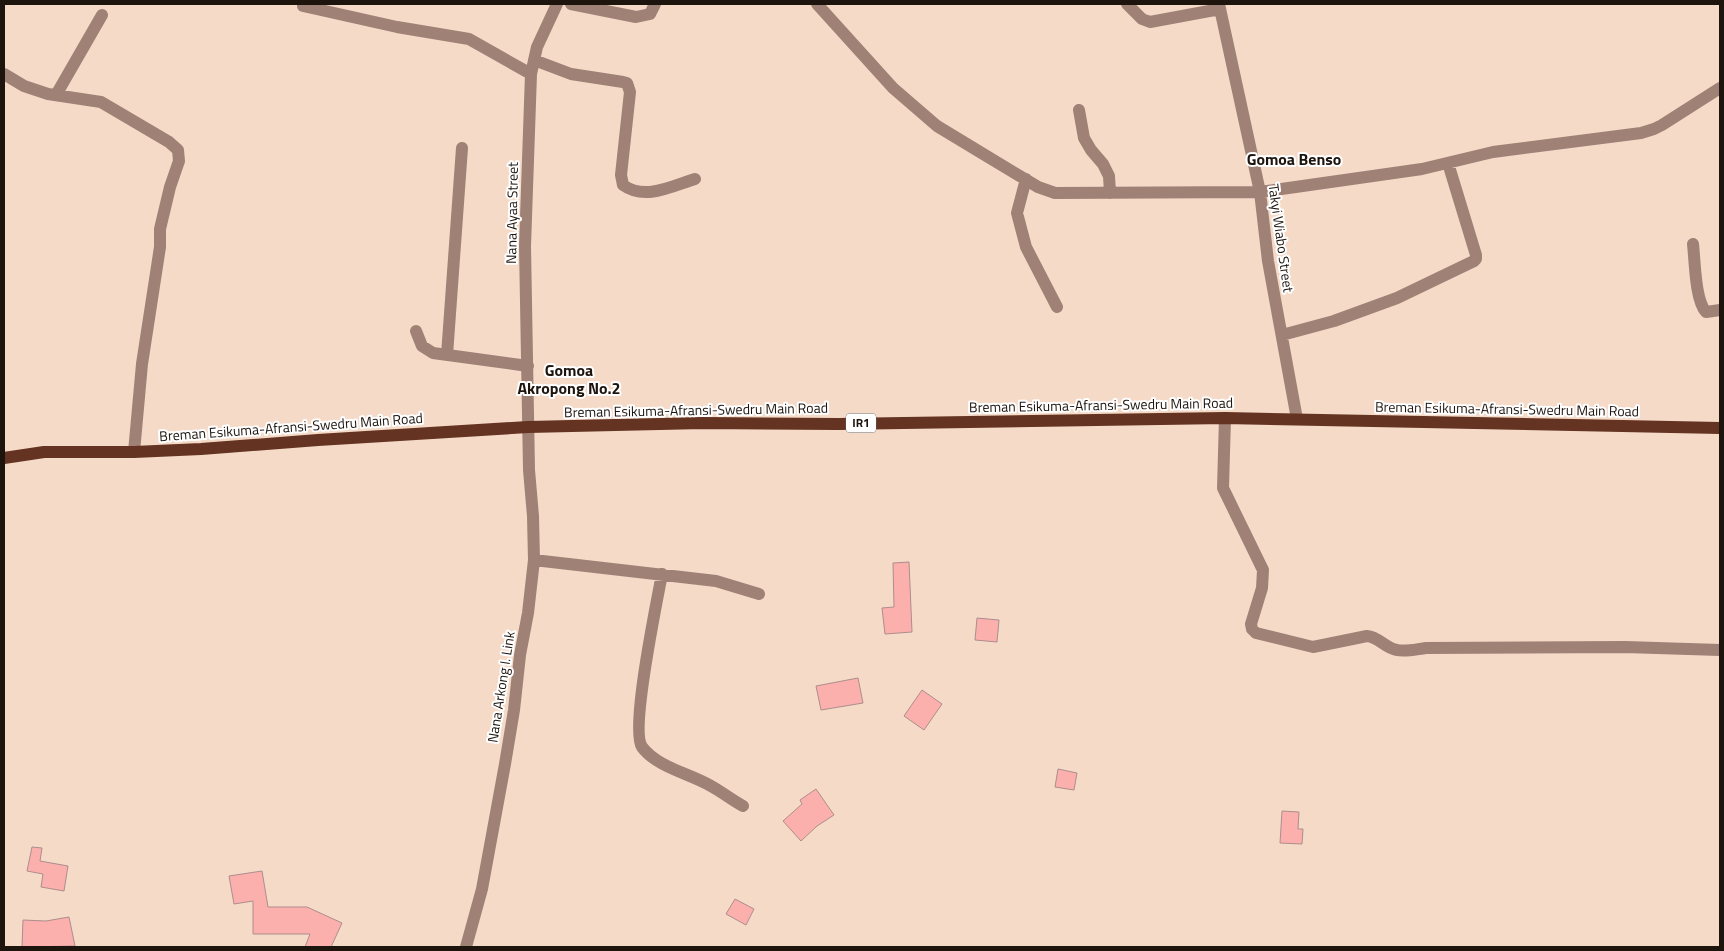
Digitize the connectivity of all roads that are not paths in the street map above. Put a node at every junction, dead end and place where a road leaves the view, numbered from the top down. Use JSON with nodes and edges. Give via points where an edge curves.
{"nodes":[{"id":1,"x":557,"y":4,"type":"edge"},
{"id":2,"x":571,"y":4,"type":"edge"},
{"id":3,"x":655,"y":4,"type":"edge"},
{"id":4,"x":817,"y":4,"type":"edge"},
{"id":5,"x":1127,"y":4,"type":"edge"},
{"id":6,"x":303,"y":6,"type":"dead end"},
{"id":7,"x":1220,"y":6,"type":"edge"},
{"id":8,"x":102,"y":15,"type":"dead end"},
{"id":9,"x":534,"y":60,"type":"junction"},
{"id":10,"x":4,"y":74,"type":"edge"},
{"id":11,"x":531,"y":74,"type":"junction"},
{"id":12,"x":1720,"y":88,"type":"edge"},
{"id":13,"x":56,"y":95,"type":"junction"},
{"id":14,"x":1080,"y":110,"type":"dead end"},
{"id":15,"x":462,"y":148,"type":"dead end"},
{"id":16,"x":1448,"y":163,"type":"junction"},
{"id":17,"x":1026,"y":179,"type":"junction"},
{"id":18,"x":695,"y":180,"type":"dead end"},
{"id":19,"x":1260,"y":192,"type":"junction"},
{"id":20,"x":1110,"y":193,"type":"junction"},
{"id":21,"x":1692,"y":244,"type":"dead end"},
{"id":22,"x":1057,"y":307,"type":"dead end"},
{"id":23,"x":1720,"y":310,"type":"edge"},
{"id":24,"x":416,"y":331,"type":"dead end"},
{"id":25,"x":1282,"y":335,"type":"junction"},
{"id":26,"x":447,"y":355,"type":"junction"},
{"id":27,"x":528,"y":366,"type":"junction"},
{"id":28,"x":1225,"y":418,"type":"junction"},
{"id":29,"x":1298,"y":419,"type":"junction"},
{"id":30,"x":528,"y":427,"type":"junction"},
{"id":31,"x":1720,"y":428,"type":"edge"},
{"id":32,"x":134,"y":452,"type":"junction"},
{"id":33,"x":4,"y":458,"type":"edge"},
{"id":34,"x":534,"y":560,"type":"junction"},
{"id":35,"x":662,"y":574,"type":"junction"},
{"id":36,"x":759,"y":594,"type":"dead end"},
{"id":37,"x":1720,"y":650,"type":"edge"},
{"id":38,"x":743,"y":806,"type":"dead end"},
{"id":39,"x":466,"y":947,"type":"edge"}],
"edges":[{"from":1,"to":9,"type":"street","name":"Nana Ayaa Street"},
{"from":2,"to":3,"type":"street","via":[[636,17],[650,14]]},
{"from":4,"to":17,"type":"street","via":[[893,88],[937,126]]},
{"from":5,"to":7,"type":"street","via":[[1142,19],[1150,22]]},
{"from":6,"to":11,"type":"street","via":[[469,39]]},
{"from":7,"to":19,"type":"street","name":"Takyi Wiabo Street"},
{"from":8,"to":13,"type":"street"},
{"from":9,"to":11,"type":"street","name":"Nana Ayaa Street"},
{"from":9,"to":18,"type":"street","via":[[561,72],[627,84],[630,92],[621,176],[623,185],[630,190],[649,193]]},
{"from":10,"to":13,"type":"street","via":[[24,86]]},
{"from":11,"to":27,"type":"street","name":"Nana Ayaa Street","via":[[525,246]]},
{"from":12,"to":16,"type":"street","via":[[1647,131],[1494,152]]},
{"from":13,"to":32,"type":"street","via":[[101,102],[178,150],[179,161],[160,229]]},
{"from":14,"to":20,"type":"street","via":[[1084,138],[1109,176]]},
{"from":15,"to":26,"type":"street"},
{"from":16,"to":19,"type":"street"},
{"from":16,"to":25,"type":"street","via":[[1476,255],[1474,261],[1389,300],[1334,321]]},
{"from":17,"to":20,"type":"street","via":[[1055,193]]},
{"from":17,"to":22,"type":"street","via":[[1017,213],[1026,247]]},
{"from":19,"to":20,"type":"street"},
{"from":19,"to":25,"type":"street","name":"Takyi Wiabo Street","via":[[1268,261]]},
{"from":21,"to":23,"type":"street","via":[[1702,307],[1706,312]]},
{"from":24,"to":26,"type":"street","via":[[422,346]]},
{"from":25,"to":29,"type":"street","name":"Takyi Wiabo Street"},
{"from":26,"to":27,"type":"street"},
{"from":27,"to":30,"type":"street","name":"Nana Ayaa Street"},
{"from":28,"to":29,"type":"main road","name":"Breman Esikuma-Afransi-Swedru Main Road","number":"IR1"},
{"from":28,"to":30,"type":"main road","name":"Breman Esikuma-Afransi-Swedru Main Road","number":"IR1"},
{"from":28,"to":37,"type":"street","via":[[1223,488],[1263,570],[1262,588],[1251,624],[1256,633],[1313,647],[1372,636],[1400,651],[1426,648],[1626,647]]},
{"from":29,"to":31,"type":"main road","name":"Breman Esikuma-Afransi-Swedru Main Road","number":"IR1"},
{"from":30,"to":32,"type":"main road","name":"Breman Esikuma-Afransi-Swedru Main Road","number":"IR1"},
{"from":30,"to":34,"type":"street","name":"Nana Arkong I. Link"},
{"from":32,"to":33,"type":"main road","name":"Breman Esikuma-Afransi-Swedru Main Road","number":"IR1","via":[[44,452]]},
{"from":34,"to":35,"type":"street"},
{"from":34,"to":39,"type":"street","name":"Nana Arkong I. Link","via":[[505,764],[482,889]]},
{"from":35,"to":36,"type":"street","via":[[716,581]]},
{"from":35,"to":38,"type":"street","via":[[639,716],[641,746],[658,762],[710,785]]}]}
